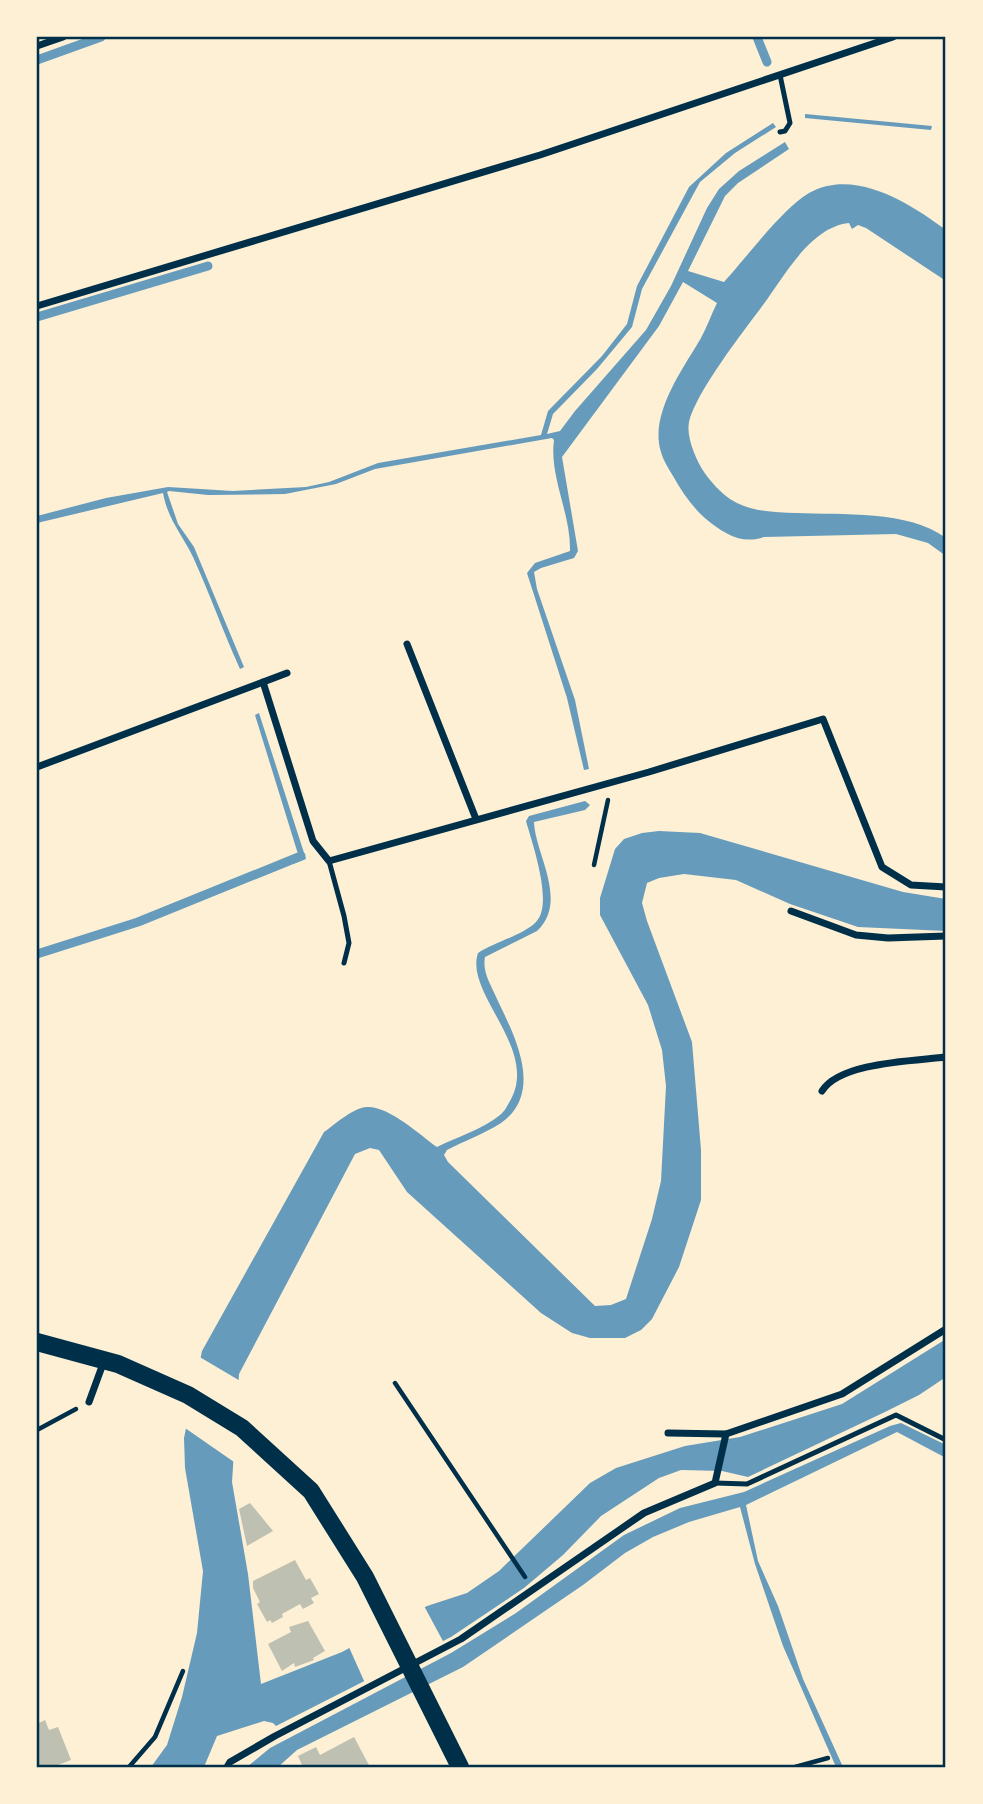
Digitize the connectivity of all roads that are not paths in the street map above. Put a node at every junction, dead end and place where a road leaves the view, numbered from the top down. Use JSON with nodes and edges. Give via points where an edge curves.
{"nodes":[{"id":1,"x":63,"y":37,"type":"edge"},
{"id":2,"x":893,"y":37,"type":"edge"},
{"id":3,"x":37,"y":46,"type":"edge"},
{"id":4,"x":780,"y":75,"type":"junction"},
{"id":5,"x":780,"y":132,"type":"dead end"},
{"id":6,"x":37,"y":306,"type":"edge"},
{"id":7,"x":407,"y":644,"type":"dead end"},
{"id":8,"x":286,"y":673,"type":"dead end"},
{"id":9,"x":262,"y":682,"type":"junction"},
{"id":10,"x":37,"y":767,"type":"edge"},
{"id":11,"x":475,"y":820,"type":"junction"},
{"id":12,"x":329,"y":861,"type":"junction"},
{"id":13,"x":946,"y":887,"type":"edge"},
{"id":14,"x":791,"y":911,"type":"dead end"},
{"id":15,"x":946,"y":936,"type":"edge"},
{"id":16,"x":344,"y":963,"type":"dead end"},
{"id":17,"x":946,"y":1057,"type":"edge"},
{"id":18,"x":822,"y":1091,"type":"dead end"},
{"id":19,"x":946,"y":1329,"type":"edge"},
{"id":20,"x":37,"y":1342,"type":"edge"},
{"id":21,"x":104,"y":1360,"type":"junction"},
{"id":22,"x":89,"y":1402,"type":"road end"},
{"id":23,"x":668,"y":1433,"type":"dead end"},
{"id":24,"x":726,"y":1436,"type":"junction"},
{"id":25,"x":946,"y":1440,"type":"edge"},
{"id":26,"x":716,"y":1479,"type":"junction"},
{"id":27,"x":408,"y":1665,"type":"junction"},
{"id":28,"x":230,"y":1766,"type":"edge"},
{"id":29,"x":460,"y":1767,"type":"edge"}],
"edges":[{"from":1,"to":3,"type":"street"},
{"from":2,"to":4,"type":"street"},
{"from":4,"to":5,"type":"lane","via":[[790,123]]},
{"from":4,"to":6,"type":"street","via":[[540,155]]},
{"from":7,"to":11,"type":"street"},
{"from":8,"to":9,"type":"street"},
{"from":9,"to":10,"type":"street"},
{"from":9,"to":12,"type":"street","via":[[313,841]]},
{"from":11,"to":12,"type":"street"},
{"from":11,"to":13,"type":"street","via":[[823,719],[881,867],[911,885]]},
{"from":12,"to":16,"type":"lane","via":[[349,943]]},
{"from":14,"to":15,"type":"street","via":[[856,934]]},
{"from":17,"to":18,"type":"street","via":[[854,1071],[827,1083]]},
{"from":19,"to":24,"type":"street","via":[[842,1394]]},
{"from":20,"to":21,"type":"main road"},
{"from":21,"to":22,"type":"street"},
{"from":21,"to":27,"type":"main road","via":[[188,1395],[242,1428],[311,1491],[365,1577]]},
{"from":23,"to":24,"type":"street"},
{"from":24,"to":26,"type":"street"},
{"from":25,"to":26,"type":"lane","via":[[895,1415],[747,1484]]},
{"from":26,"to":27,"type":"street","via":[[644,1513],[461,1639]]},
{"from":27,"to":28,"type":"street"},
{"from":27,"to":29,"type":"main road"}]}
